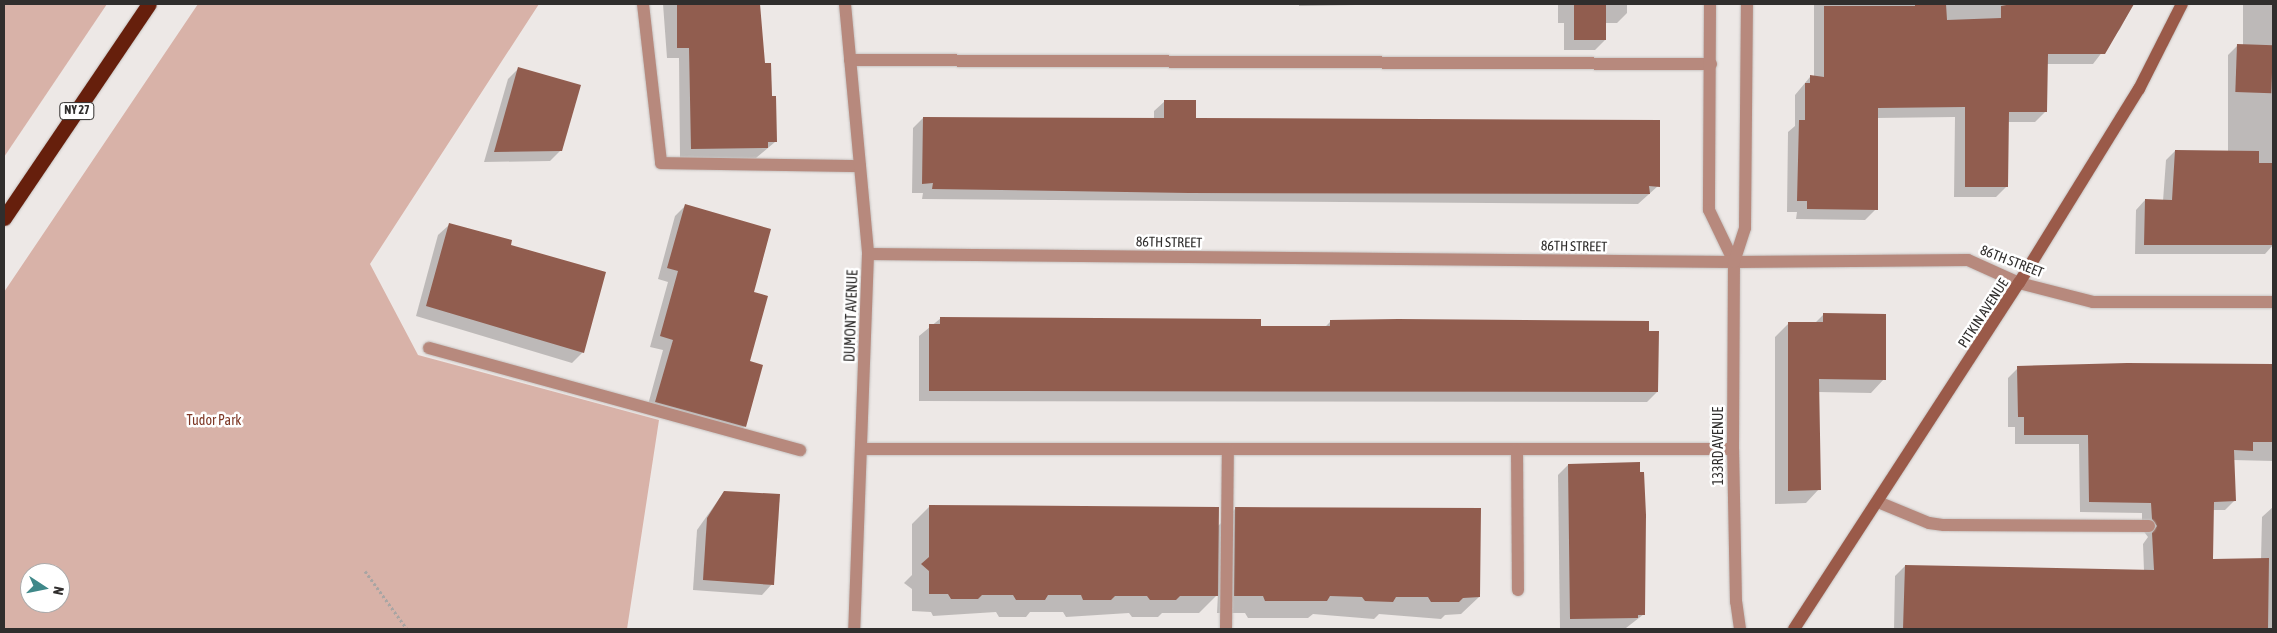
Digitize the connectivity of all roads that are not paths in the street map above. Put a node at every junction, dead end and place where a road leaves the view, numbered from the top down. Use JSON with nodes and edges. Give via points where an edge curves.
{"nodes":[{"id":1,"x":148,"y":4,"type":"edge"},
{"id":2,"x":643,"y":4,"type":"edge"},
{"id":3,"x":845,"y":4,"type":"edge"},
{"id":4,"x":1710,"y":4,"type":"edge"},
{"id":5,"x":1747,"y":4,"type":"edge"},
{"id":6,"x":2182,"y":4,"type":"edge"},
{"id":7,"x":850,"y":60,"type":"junction"},
{"id":8,"x":1711,"y":64,"type":"junction"},
{"id":9,"x":860,"y":166,"type":"junction"},
{"id":10,"x":4,"y":218,"type":"edge"},
{"id":11,"x":868,"y":254,"type":"junction"},
{"id":12,"x":1734,"y":262,"type":"junction"},
{"id":13,"x":2019,"y":283,"type":"junction"},
{"id":14,"x":2273,"y":302,"type":"edge"},
{"id":15,"x":429,"y":348,"type":"dead end"},
{"id":16,"x":861,"y":449,"type":"junction"},
{"id":17,"x":1228,"y":449,"type":"junction"},
{"id":18,"x":1517,"y":449,"type":"junction"},
{"id":19,"x":1733,"y":449,"type":"junction"},
{"id":20,"x":800,"y":450,"type":"dead end"},
{"id":21,"x":1878,"y":502,"type":"junction"},
{"id":22,"x":2148,"y":526,"type":"dead end"},
{"id":23,"x":1518,"y":590,"type":"dead end"},
{"id":24,"x":854,"y":629,"type":"edge"},
{"id":25,"x":1226,"y":629,"type":"edge"},
{"id":26,"x":1740,"y":629,"type":"edge"},
{"id":27,"x":1794,"y":629,"type":"edge"}],
"edges":[{"from":1,"to":10,"type":"highway","number":"NY 27"},
{"from":2,"to":9,"type":"street","via":[[662,163]]},
{"from":3,"to":7,"type":"street","name":"DUMONT AVENUE"},
{"from":4,"to":8,"type":"street","name":"133RD AVENUE"},
{"from":5,"to":12,"type":"street","name":"133RD AVENUE","via":[[1745,228]]},
{"from":6,"to":13,"type":"street","name":"PITKIN AVENUE","via":[[2138,89]]},
{"from":7,"to":8,"type":"street"},
{"from":7,"to":9,"type":"street","name":"DUMONT AVENUE"},
{"from":8,"to":12,"type":"street","name":"133RD AVENUE","via":[[1709,210]]},
{"from":9,"to":11,"type":"street","name":"DUMONT AVENUE"},
{"from":11,"to":12,"type":"street","name":"86TH STREET"},
{"from":11,"to":16,"type":"street","name":"DUMONT AVENUE"},
{"from":12,"to":13,"type":"street","name":"86TH STREET","via":[[1968,260]]},
{"from":12,"to":19,"type":"street","name":"133RD AVENUE"},
{"from":13,"to":14,"type":"street","name":"86TH STREET","via":[[2093,302]]},
{"from":13,"to":21,"type":"street","name":"PITKIN AVENUE"},
{"from":15,"to":20,"type":"street"},
{"from":16,"to":17,"type":"street"},
{"from":16,"to":24,"type":"street","name":"DUMONT AVENUE"},
{"from":17,"to":18,"type":"street"},
{"from":17,"to":25,"type":"street"},
{"from":18,"to":19,"type":"street"},
{"from":18,"to":23,"type":"street"},
{"from":19,"to":26,"type":"street","name":"133RD AVENUE","via":[[1736,602]]},
{"from":21,"to":22,"type":"street","via":[[1922,520],[1944,525]]},
{"from":21,"to":27,"type":"street","name":"PITKIN AVENUE"}]}
